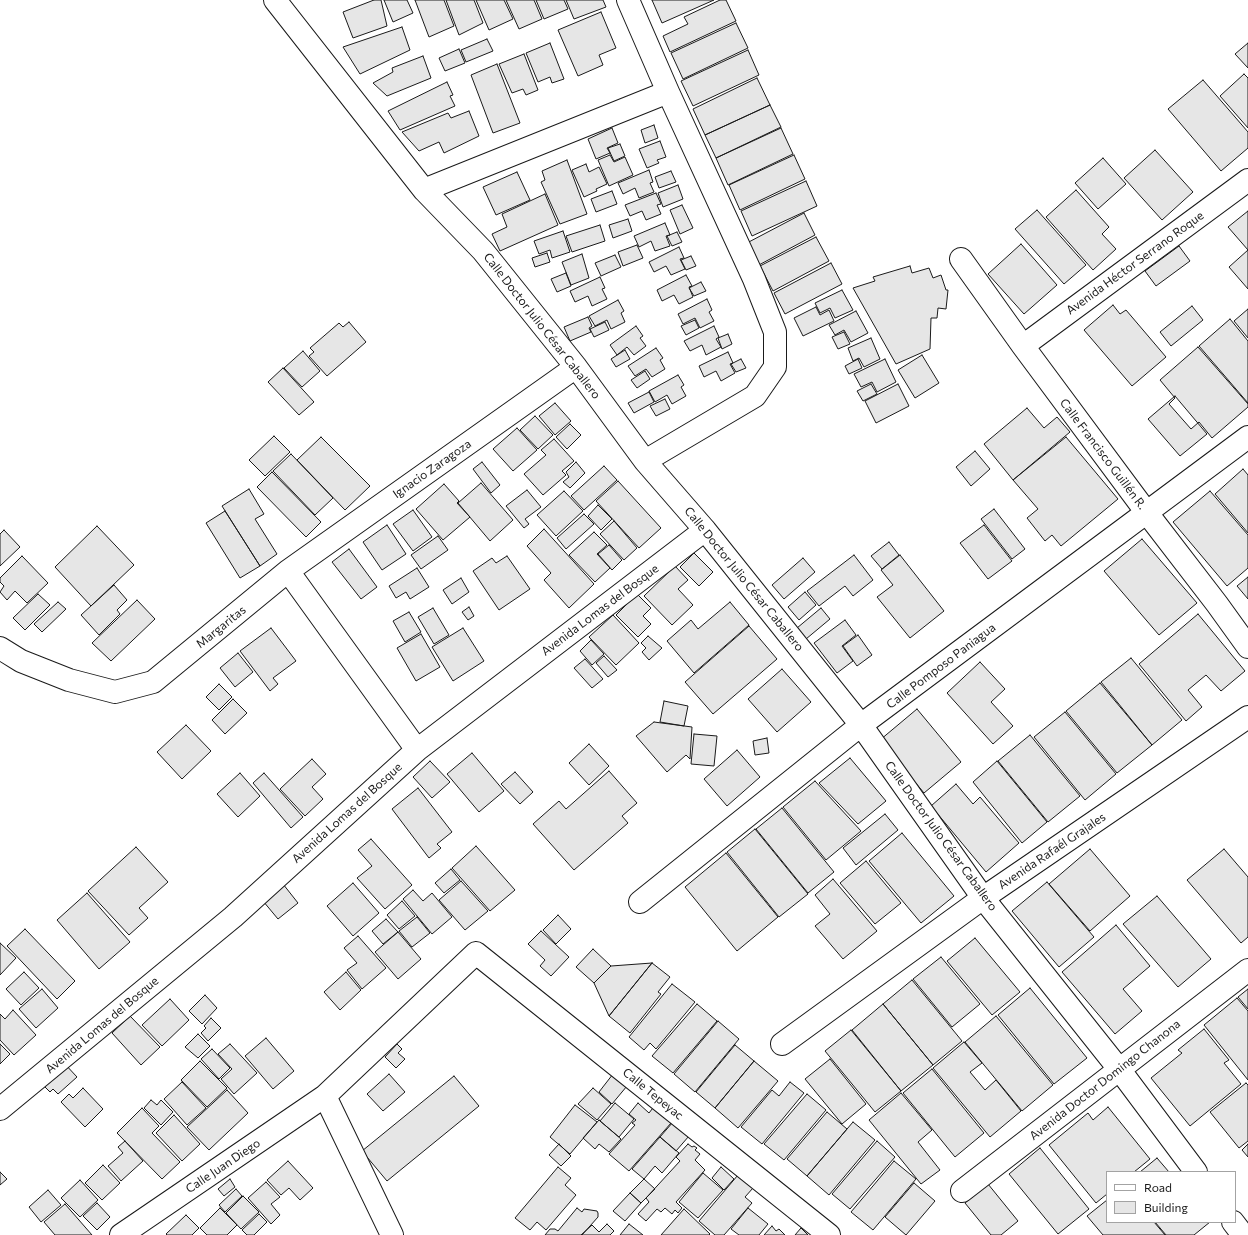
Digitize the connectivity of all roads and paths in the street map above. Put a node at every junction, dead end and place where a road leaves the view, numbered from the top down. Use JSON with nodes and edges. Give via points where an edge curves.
{"nodes":[{"id":1,"x":275,"y":0,"type":"edge"},
{"id":2,"x":628,"y":0,"type":"edge"},
{"id":3,"x":668,"y":92,"type":"junction"},
{"id":4,"x":1248,"y":180,"type":"edge"},
{"id":5,"x":424,"y":190,"type":"junction"},
{"id":6,"x":961,"y":259,"type":"dead end"},
{"id":7,"x":1022,"y":346,"type":"junction"},
{"id":8,"x":576,"y":367,"type":"junction"},
{"id":9,"x":1248,"y":437,"type":"edge"},
{"id":10,"x":646,"y":462,"type":"junction"},
{"id":11,"x":1147,"y":513,"type":"junction"},
{"id":12,"x":705,"y":530,"type":"junction"},
{"id":13,"x":288,"y":572,"type":"junction"},
{"id":14,"x":1248,"y":647,"type":"edge"},
{"id":15,"x":0,"y":648,"type":"edge"},
{"id":16,"x":1248,"y":717,"type":"edge"},
{"id":17,"x":862,"y":725,"type":"junction"},
{"id":18,"x":417,"y":750,"type":"junction"},
{"id":19,"x":983,"y":898,"type":"junction"},
{"id":20,"x":640,"y":902,"type":"dead end"},
{"id":21,"x":476,"y":953,"type":"joint"},
{"id":22,"x":1248,"y":970,"type":"edge"},
{"id":23,"x":782,"y":1044,"type":"dead end"},
{"id":24,"x":1119,"y":1069,"type":"junction"},
{"id":25,"x":325,"y":1096,"type":"junction"},
{"id":26,"x":0,"y":1109,"type":"edge"},
{"id":27,"x":1195,"y":1171,"type":"edge"},
{"id":28,"x":962,"y":1191,"type":"dead end"},
{"id":29,"x":1234,"y":1223,"type":"edge"},
{"id":30,"x":121,"y":1235,"type":"edge"},
{"id":31,"x":392,"y":1235,"type":"edge"},
{"id":32,"x":829,"y":1235,"type":"edge"},
{"id":33,"x":1243,"y":1235,"type":"edge"}],
"edges":[{"from":1,"to":5,"type":"street","name":"Calle Doctor Julio César Caballero"},
{"from":2,"to":3,"type":"street"},
{"from":3,"to":5,"type":"street"},
{"from":3,"to":10,"type":"street","via":[[754,279],[775,332],[775,367],[755,396]]},
{"from":4,"to":7,"type":"street","name":"Avenida Héctor Serrano Roque"},
{"from":5,"to":8,"type":"street","name":"Calle Doctor Julio César Caballero","via":[[483,251]]},
{"from":6,"to":7,"type":"street","name":"Calle Francisco Guillén R."},
{"from":7,"to":11,"type":"street","name":"Calle Francisco Guillén R."},
{"from":8,"to":10,"type":"street","name":"Calle Doctor Julio César Caballero"},
{"from":8,"to":13,"type":"street","name":"Ignacio Zaragoza"},
{"from":9,"to":11,"type":"street","name":"Calle Pomposo Paniagua"},
{"from":10,"to":12,"type":"street","name":"Calle Doctor Julio César Caballero"},
{"from":11,"to":14,"type":"street","name":"Calle Francisco Guillén R."},
{"from":11,"to":17,"type":"street","name":"Calle Pomposo Paniagua"},
{"from":12,"to":17,"type":"street","name":"Calle Doctor Julio César Caballero"},
{"from":12,"to":18,"type":"street","name":"Avenida Lomas del Bosque"},
{"from":13,"to":15,"type":"street","name":"Margaritas","via":[[153,682],[115,692],[69,680],[21,661]]},
{"from":13,"to":18,"type":"street"},
{"from":16,"to":19,"type":"street","name":"Avenida Rafaél Grajales"},
{"from":17,"to":19,"type":"street","name":"Calle Doctor Julio César Caballero"},
{"from":17,"to":20,"type":"street","name":"Calle Pomposo Paniagua"},
{"from":18,"to":26,"type":"street","name":"Avenida Lomas del Bosque","via":[[233,917]]},
{"from":19,"to":23,"type":"street","name":"Avenida Rafaél Grajales"},
{"from":19,"to":24,"type":"street","name":"Calle Doctor Julio César Caballero"},
{"from":21,"to":25,"type":"street","name":"Calle Juan Diego"},
{"from":21,"to":32,"type":"street","name":"Calle Tepeyac"},
{"from":22,"to":24,"type":"street","name":"Avenida Doctor Domingo Chanona"},
{"from":24,"to":27,"type":"street","name":"Calle Doctor Julio César Caballero"},
{"from":24,"to":28,"type":"street","name":"Avenida Doctor Domingo Chanona"},
{"from":25,"to":30,"type":"street","name":"Calle Juan Diego"},
{"from":25,"to":31,"type":"street"},
{"from":29,"to":33,"type":"street"}]}
